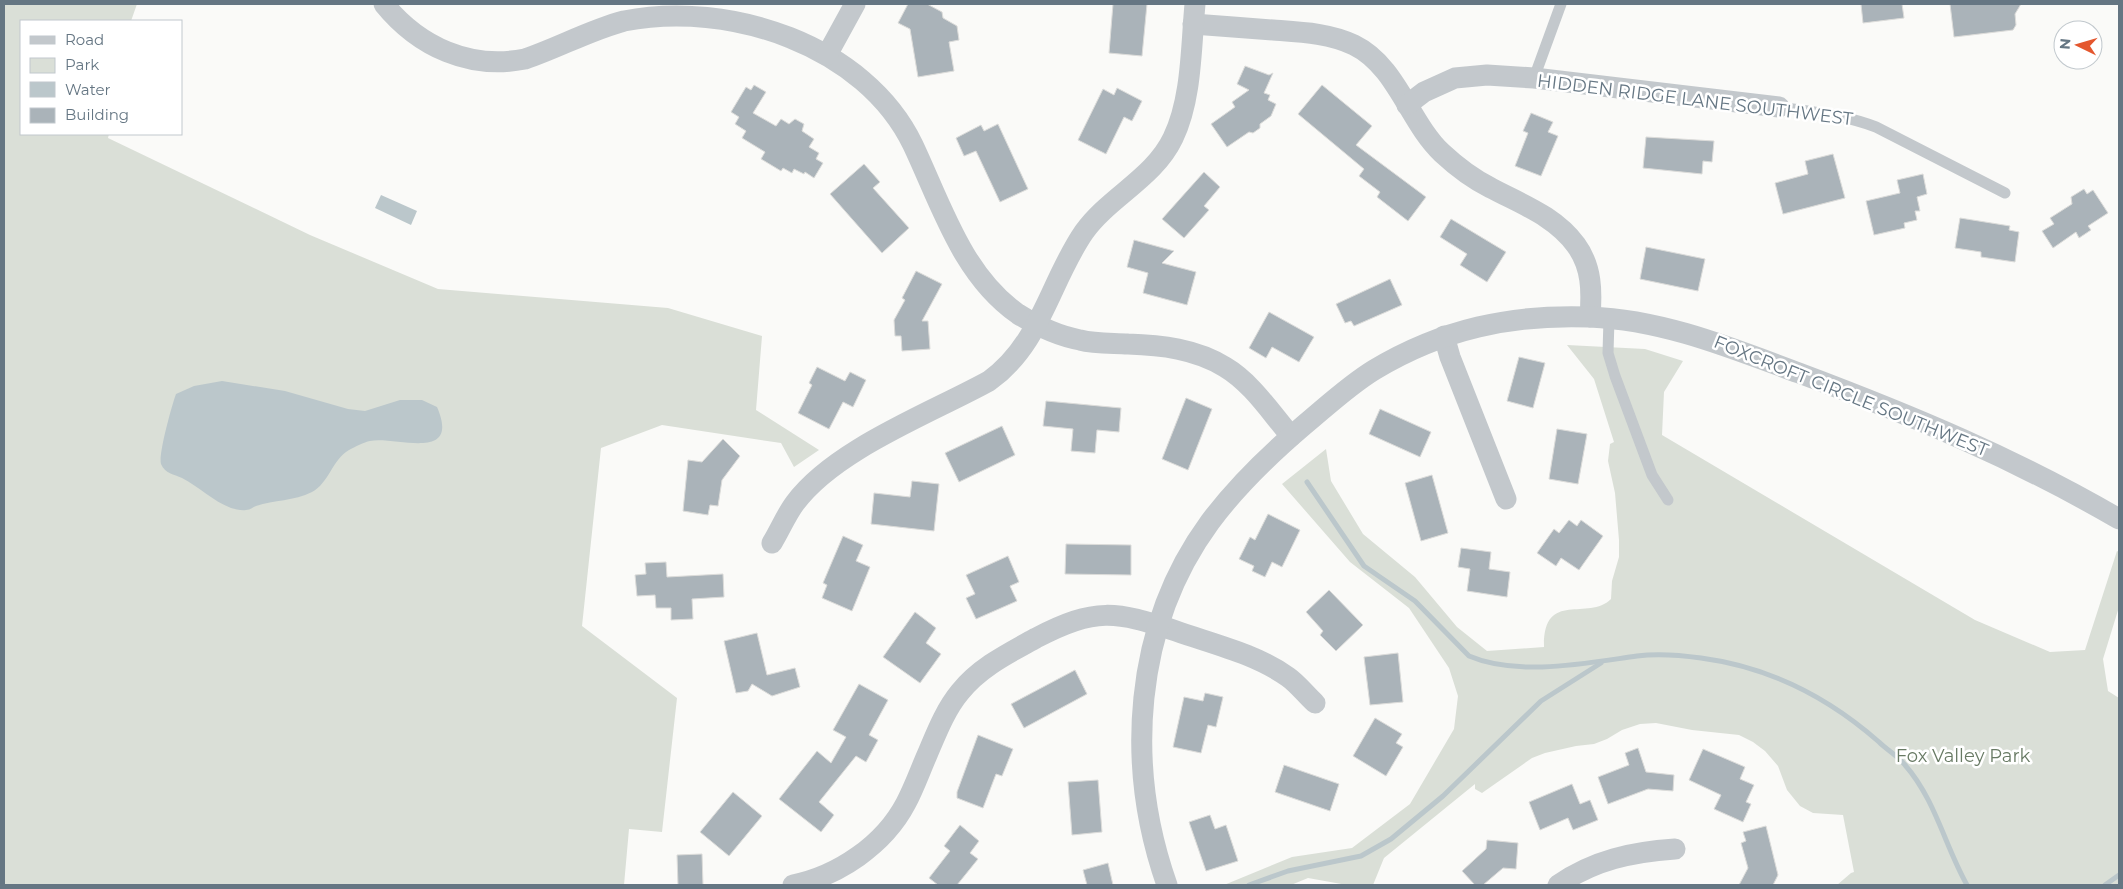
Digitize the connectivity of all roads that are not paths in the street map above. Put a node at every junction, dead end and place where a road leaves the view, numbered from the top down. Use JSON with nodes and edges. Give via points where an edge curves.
{"nodes":[{"id":1,"x":384,"y":4,"type":"edge"},
{"id":2,"x":854,"y":4,"type":"edge"},
{"id":3,"x":1561,"y":4,"type":"edge"},
{"id":4,"x":1194,"y":14,"type":"edge"},
{"id":5,"x":827,"y":54,"type":"junction"},
{"id":6,"x":1534,"y":78,"type":"junction"},
{"id":7,"x":1407,"y":105,"type":"junction"},
{"id":8,"x":1779,"y":107,"type":"joint"},
{"id":9,"x":2005,"y":193,"type":"dead end"},
{"id":10,"x":1600,"y":318,"type":"junction"},
{"id":11,"x":1037,"y":324,"type":"junction"},
{"id":12,"x":1444,"y":336,"type":"junction"},
{"id":13,"x":1291,"y":436,"type":"junction"},
{"id":14,"x":1506,"y":499,"type":"dead end"},
{"id":15,"x":1668,"y":500,"type":"dead end"},
{"id":16,"x":2119,"y":519,"type":"edge"},
{"id":17,"x":772,"y":543,"type":"dead end"},
{"id":18,"x":1159,"y":626,"type":"junction"},
{"id":19,"x":1315,"y":703,"type":"dead end"},
{"id":20,"x":1675,"y":849,"type":"dead end"},
{"id":21,"x":793,"y":885,"type":"edge"},
{"id":22,"x":1167,"y":885,"type":"edge"},
{"id":23,"x":1558,"y":885,"type":"edge"}],
"edges":[{"from":1,"to":5,"type":"street","via":[[421,40],[451,53],[493,62],[525,59],[625,21],[674,16],[751,22],[782,32]]},
{"from":2,"to":5,"type":"street"},
{"from":3,"to":6,"type":"lane"},
{"from":4,"to":7,"type":"street","via":[[1341,40],[1374,59]]},
{"from":4,"to":11,"type":"street","via":[[1183,113],[1173,139],[1158,161],[1085,231]]},
{"from":5,"to":11,"type":"street","via":[[864,81],[900,121],[974,269],[1002,302]]},
{"from":6,"to":7,"type":"street","name":"HIDDEN RIDGE LANE SOUTHWEST","via":[[1487,75],[1455,78],[1424,92]]},
{"from":6,"to":8,"type":"street","name":"HIDDEN RIDGE LANE SOUTHWEST"},
{"from":7,"to":10,"type":"street","via":[[1428,137],[1454,164],[1490,188],[1538,212],[1576,244],[1587,267]]},
{"from":8,"to":9,"type":"lane","name":"HIDDEN RIDGE LANE SOUTHWEST","via":[[1861,122]]},
{"from":10,"to":12,"type":"street","name":"FOXCROFT CIRCLE SOUTHWEST","via":[[1504,320]]},
{"from":10,"to":15,"type":"lane","via":[[1615,376],[1652,476]]},
{"from":10,"to":16,"type":"street","name":"FOXCROFT CIRCLE SOUTHWEST","via":[[1652,325],[1704,338],[1872,400],[2025,467]]},
{"from":11,"to":13,"type":"street","via":[[1079,340],[1165,347],[1215,361],[1248,385]]},
{"from":11,"to":17,"type":"street","via":[[1005,370],[951,402],[866,444],[815,482],[795,503]]},
{"from":12,"to":13,"type":"street","name":"FOXCROFT CIRCLE SOUTHWEST","via":[[1376,369]]},
{"from":12,"to":14,"type":"street"},
{"from":13,"to":18,"type":"street","name":"FOXCROFT CIRCLE SOUTHWEST","via":[[1252,473],[1209,523],[1178,576]]},
{"from":18,"to":19,"type":"street","via":[[1263,662],[1289,678]]},
{"from":18,"to":21,"type":"street","via":[[1124,616],[1087,617],[1058,627],[992,663],[969,682],[951,704],[906,804],[876,842],[832,872]]},
{"from":18,"to":22,"type":"street","name":"FOXCROFT CIRCLE SOUTHWEST","via":[[1146,678],[1141,758],[1145,806]]},
{"from":20,"to":23,"type":"street","via":[[1615,857]]}]}
